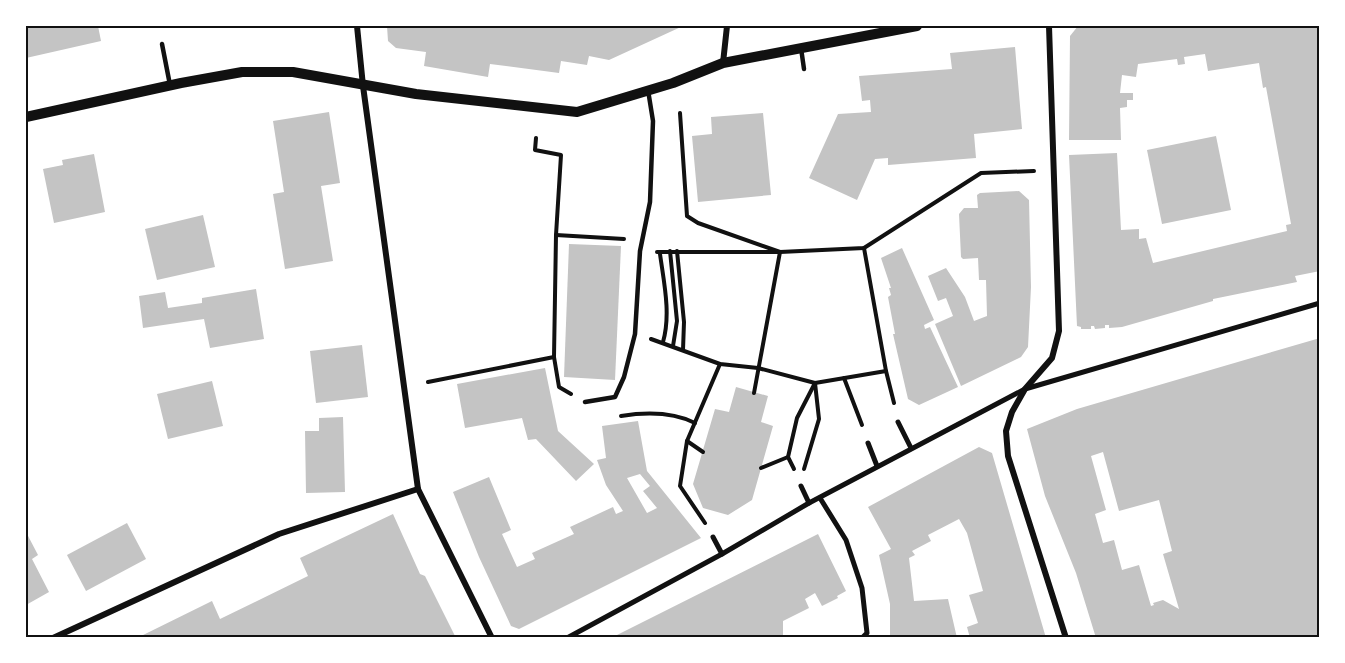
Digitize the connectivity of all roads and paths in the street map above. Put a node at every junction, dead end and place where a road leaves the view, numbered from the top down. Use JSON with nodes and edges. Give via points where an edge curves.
{"nodes":[{"id":1,"x":357,"y":26,"type":"edge"},
{"id":2,"x":727,"y":26,"type":"edge"},
{"id":3,"x":917,"y":26,"type":"edge"},
{"id":4,"x":1049,"y":26,"type":"edge"},
{"id":5,"x":162,"y":44,"type":"dead end"},
{"id":6,"x":801,"y":48,"type":"junction"},
{"id":7,"x":723,"y":63,"type":"junction"},
{"id":8,"x":804,"y":69,"type":"dead end"},
{"id":9,"x":170,"y":86,"type":"junction"},
{"id":10,"x":363,"y":86,"type":"junction"},
{"id":11,"x":648,"y":90,"type":"junction"},
{"id":12,"x":680,"y":113,"type":"dead end"},
{"id":13,"x":26,"y":117,"type":"edge"},
{"id":14,"x":536,"y":138,"type":"dead end"},
{"id":15,"x":1053,"y":170,"type":"junction"},
{"id":16,"x":556,"y":235,"type":"junction"},
{"id":17,"x":622,"y":237,"type":"dead end"},
{"id":18,"x":864,"y":248,"type":"junction"},
{"id":19,"x":670,"y":251,"type":"junction"},
{"id":20,"x":677,"y":251,"type":"junction"},
{"id":21,"x":780,"y":252,"type":"junction"},
{"id":22,"x":1320,"y":303,"type":"edge"},
{"id":23,"x":654,"y":340,"type":"dead end"},
{"id":24,"x":663,"y":342,"type":"junction"},
{"id":25,"x":673,"y":346,"type":"junction"},
{"id":26,"x":683,"y":350,"type":"junction"},
{"id":27,"x":554,"y":357,"type":"junction"},
{"id":28,"x":720,"y":364,"type":"junction"},
{"id":29,"x":758,"y":368,"type":"junction"},
{"id":30,"x":886,"y":371,"type":"junction"},
{"id":31,"x":844,"y":378,"type":"junction"},
{"id":32,"x":428,"y":382,"type":"dead end"},
{"id":33,"x":815,"y":383,"type":"junction"},
{"id":34,"x":1025,"y":388,"type":"junction"},
{"id":35,"x":754,"y":393,"type":"dead end"},
{"id":36,"x":585,"y":402,"type":"joint"},
{"id":37,"x":614,"y":418,"type":"dead end"},
{"id":38,"x":898,"y":422,"type":"joint"},
{"id":39,"x":695,"y":423,"type":"junction"},
{"id":40,"x":687,"y":441,"type":"junction"},
{"id":41,"x":868,"y":443,"type":"joint"},
{"id":42,"x":910,"y":448,"type":"junction"},
{"id":43,"x":703,"y":452,"type":"dead end"},
{"id":44,"x":788,"y":457,"type":"junction"},
{"id":45,"x":877,"y":466,"type":"junction"},
{"id":46,"x":761,"y":468,"type":"dead end"},
{"id":47,"x":796,"y":473,"type":"dead end"},
{"id":48,"x":803,"y":473,"type":"dead end"},
{"id":49,"x":801,"y":486,"type":"dead end"},
{"id":50,"x":418,"y":489,"type":"junction"},
{"id":51,"x":820,"y":498,"type":"junction"},
{"id":52,"x":809,"y":503,"type":"junction"},
{"id":53,"x":700,"y":516,"type":"dead end"},
{"id":54,"x":713,"y":537,"type":"dead end"},
{"id":55,"x":722,"y":554,"type":"junction"},
{"id":56,"x":53,"y":638,"type":"edge"},
{"id":57,"x":492,"y":638,"type":"edge"},
{"id":58,"x":567,"y":638,"type":"edge"},
{"id":59,"x":862,"y":638,"type":"edge"},
{"id":60,"x":1066,"y":638,"type":"edge"}],
"edges":[{"from":1,"to":10,"type":"street"},
{"from":2,"to":7,"type":"street"},
{"from":3,"to":6,"type":"street"},
{"from":4,"to":15,"type":"street"},
{"from":5,"to":9,"type":"lane"},
{"from":6,"to":7,"type":"street"},
{"from":6,"to":8,"type":"lane"},
{"from":7,"to":11,"type":"street"},
{"from":9,"to":10,"type":"street","via":[[242,72],[293,72]]},
{"from":9,"to":13,"type":"street"},
{"from":10,"to":11,"type":"street","via":[[577,112]]},
{"from":10,"to":50,"type":"street"},
{"from":11,"to":36,"type":"lane","via":[[653,121],[650,202],[640,251],[635,334],[615,398]]},
{"from":12,"to":21,"type":"path","via":[[687,216]]},
{"from":14,"to":16,"type":"path","via":[[535,150],[561,155]]},
{"from":15,"to":18,"type":"path","via":[[981,173]]},
{"from":15,"to":34,"type":"street","via":[[1059,331],[1052,358]]},
{"from":16,"to":17,"type":"path"},
{"from":16,"to":27,"type":"path"},
{"from":18,"to":21,"type":"path"},
{"from":18,"to":30,"type":"path"},
{"from":19,"to":20,"type":"path"},
{"from":19,"to":24,"type":"path","via":[[658,252],[668,314]]},
{"from":19,"to":25,"type":"path","via":[[677,321]]},
{"from":20,"to":21,"type":"path"},
{"from":20,"to":26,"type":"path"},
{"from":21,"to":29,"type":"path"},
{"from":22,"to":34,"type":"street"},
{"from":23,"to":24,"type":"path"},
{"from":24,"to":25,"type":"path"},
{"from":25,"to":26,"type":"path"},
{"from":26,"to":28,"type":"path"},
{"from":27,"to":32,"type":"path"},
{"from":27,"to":36,"type":"path","via":[[559,387]]},
{"from":28,"to":29,"type":"path"},
{"from":28,"to":39,"type":"path"},
{"from":29,"to":33,"type":"path"},
{"from":29,"to":35,"type":"path"},
{"from":30,"to":31,"type":"path"},
{"from":30,"to":38,"type":"path"},
{"from":31,"to":33,"type":"path"},
{"from":31,"to":41,"type":"path"},
{"from":33,"to":44,"type":"path","via":[[797,418]]},
{"from":33,"to":48,"type":"path","via":[[819,419]]},
{"from":34,"to":42,"type":"street"},
{"from":34,"to":60,"type":"street","via":[[1006,431],[1008,456]]},
{"from":37,"to":39,"type":"path","via":[[637,413],[680,415]]},
{"from":38,"to":42,"type":"street"},
{"from":39,"to":40,"type":"path"},
{"from":40,"to":43,"type":"path"},
{"from":40,"to":53,"type":"path","via":[[680,486]]},
{"from":41,"to":45,"type":"street"},
{"from":42,"to":45,"type":"street"},
{"from":44,"to":46,"type":"path"},
{"from":44,"to":47,"type":"path"},
{"from":45,"to":51,"type":"street"},
{"from":49,"to":52,"type":"street"},
{"from":50,"to":56,"type":"street","via":[[279,534]]},
{"from":50,"to":57,"type":"street"},
{"from":51,"to":52,"type":"street"},
{"from":51,"to":59,"type":"street","via":[[846,540],[862,588],[867,633]]},
{"from":52,"to":55,"type":"street"},
{"from":54,"to":55,"type":"street"},
{"from":55,"to":58,"type":"street"}]}
